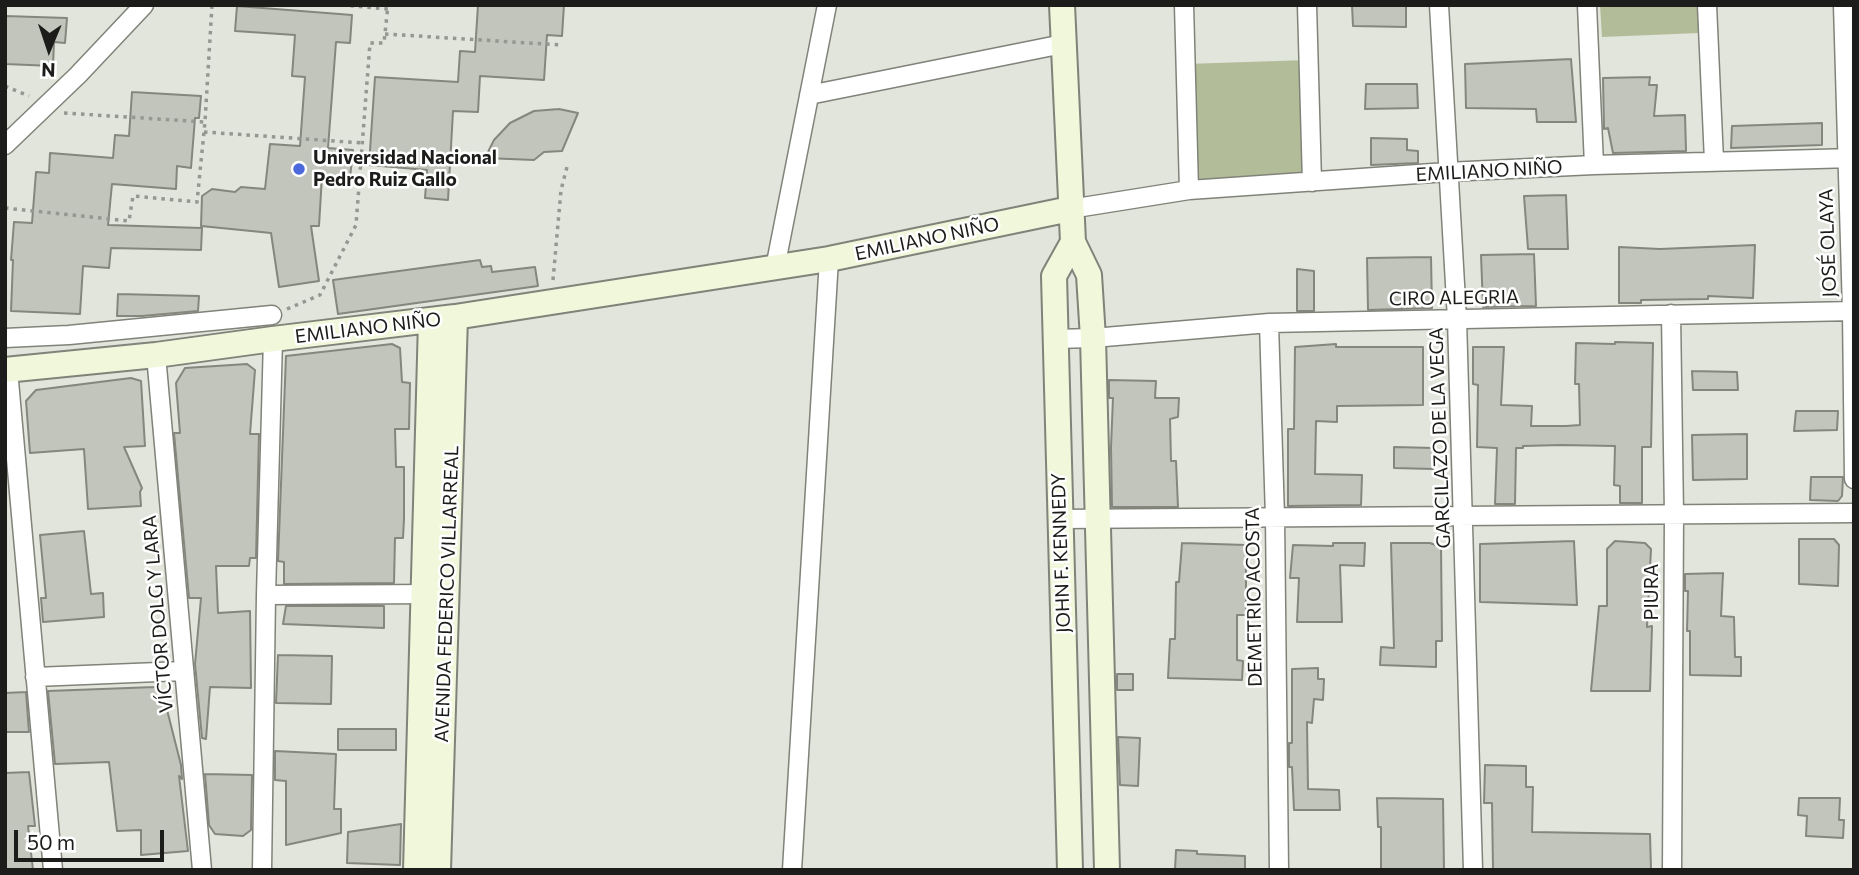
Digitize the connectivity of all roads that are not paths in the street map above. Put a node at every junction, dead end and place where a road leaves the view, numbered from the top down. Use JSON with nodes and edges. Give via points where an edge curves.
{"nodes":[{"id":1,"x":144,"y":5,"type":"edge"},
{"id":2,"x":827,"y":5,"type":"edge"},
{"id":3,"x":1062,"y":5,"type":"edge"},
{"id":4,"x":1184,"y":5,"type":"edge"},
{"id":5,"x":1307,"y":5,"type":"edge"},
{"id":6,"x":1439,"y":5,"type":"edge"},
{"id":7,"x":1587,"y":5,"type":"edge"},
{"id":8,"x":1707,"y":5,"type":"edge"},
{"id":9,"x":1843,"y":5,"type":"edge"},
{"id":10,"x":1063,"y":44,"type":"junction"},
{"id":11,"x":809,"y":95,"type":"junction"},
{"id":12,"x":5,"y":145,"type":"edge"},
{"id":13,"x":1850,"y":158,"type":"edge"},
{"id":14,"x":1714,"y":162,"type":"junction"},
{"id":15,"x":1594,"y":165,"type":"junction"},
{"id":16,"x":1447,"y":173,"type":"junction"},
{"id":17,"x":1312,"y":182,"type":"junction"},
{"id":18,"x":1189,"y":190,"type":"junction"},
{"id":19,"x":1070,"y":209,"type":"junction"},
{"id":20,"x":1073,"y":242,"type":"junction"},
{"id":21,"x":829,"y":259,"type":"junction"},
{"id":22,"x":775,"y":268,"type":"junction"},
{"id":23,"x":1853,"y":311,"type":"edge"},
{"id":24,"x":1671,"y":314,"type":"junction"},
{"id":25,"x":443,"y":319,"type":"junction"},
{"id":26,"x":1457,"y":319,"type":"junction"},
{"id":27,"x":1269,"y":323,"type":"junction"},
{"id":28,"x":272,"y":327,"type":"junction"},
{"id":29,"x":5,"y":338,"type":"edge"},
{"id":30,"x":1094,"y":338,"type":"junction"},
{"id":31,"x":1055,"y":339,"type":"junction"},
{"id":32,"x":156,"y":355,"type":"junction"},
{"id":33,"x":7,"y":370,"type":"edge"},
{"id":34,"x":1854,"y":479,"type":"edge"},
{"id":35,"x":1854,"y":513,"type":"edge"},
{"id":36,"x":1674,"y":515,"type":"junction"},
{"id":37,"x":1464,"y":516,"type":"junction"},
{"id":38,"x":1275,"y":518,"type":"junction"},
{"id":39,"x":1059,"y":519,"type":"junction"},
{"id":40,"x":1097,"y":519,"type":"junction"},
{"id":41,"x":436,"y":594,"type":"junction"},
{"id":42,"x":266,"y":595,"type":"junction"},
{"id":43,"x":183,"y":671,"type":"junction"},
{"id":44,"x":34,"y":677,"type":"junction"},
{"id":45,"x":53,"y":870,"type":"edge"},
{"id":46,"x":202,"y":870,"type":"edge"},
{"id":47,"x":262,"y":870,"type":"edge"},
{"id":48,"x":416,"y":870,"type":"edge"},
{"id":49,"x":438,"y":870,"type":"edge"},
{"id":50,"x":792,"y":870,"type":"edge"},
{"id":51,"x":1070,"y":870,"type":"edge"},
{"id":52,"x":1107,"y":870,"type":"edge"},
{"id":53,"x":1279,"y":870,"type":"edge"},
{"id":54,"x":1474,"y":870,"type":"edge"},
{"id":55,"x":1672,"y":870,"type":"edge"}],
"edges":[{"from":1,"to":12,"type":"street"},
{"from":2,"to":11,"type":"street"},
{"from":3,"to":10,"type":"street","name":"JOHN F. KENNEDY"},
{"from":4,"to":18,"type":"street"},
{"from":5,"to":17,"type":"street"},
{"from":6,"to":16,"type":"street","name":"GARCILAZO DE LA VEGA"},
{"from":7,"to":15,"type":"street"},
{"from":8,"to":14,"type":"street"},
{"from":9,"to":13,"type":"street","name":"JOSÉ OLAYA"},
{"from":10,"to":11,"type":"street"},
{"from":10,"to":19,"type":"street","name":"JOHN F. KENNEDY"},
{"from":11,"to":22,"type":"street"},
{"from":13,"to":14,"type":"street","name":"EMILIANO NIÑO"},
{"from":13,"to":23,"type":"street","name":"JOSÉ OLAYA"},
{"from":14,"to":15,"type":"street","name":"EMILIANO NIÑO"},
{"from":15,"to":16,"type":"street","name":"EMILIANO NIÑO"},
{"from":16,"to":17,"type":"street","name":"EMILIANO NIÑO"},
{"from":16,"to":26,"type":"street","name":"GARCILAZO DE LA VEGA"},
{"from":17,"to":18,"type":"street","name":"EMILIANO NIÑO"},
{"from":18,"to":19,"type":"street","name":"EMILIANO NIÑO"},
{"from":19,"to":20,"type":"street","name":"JOHN F. KENNEDY"},
{"from":19,"to":21,"type":"street","name":"EMILIANO NIÑO"},
{"from":20,"to":30,"type":"street","name":"JOHN F. KENNEDY","via":[[1089,275]]},
{"from":20,"to":31,"type":"street","name":"JOHN F. KENNEDY","via":[[1054,276]]},
{"from":21,"to":22,"type":"street","name":"EMILIANO NIÑO"},
{"from":21,"to":50,"type":"street"},
{"from":22,"to":25,"type":"street","name":"EMILIANO NIÑO"},
{"from":23,"to":24,"type":"street","name":"CIRO ALEGRIA"},
{"from":23,"to":34,"type":"street","name":"JOSÉ OLAYA"},
{"from":24,"to":26,"type":"street","name":"CIRO ALEGRIA"},
{"from":24,"to":36,"type":"street","name":"PIURA"},
{"from":25,"to":28,"type":"street","name":"EMILIANO NIÑO"},
{"from":25,"to":41,"type":"street","name":"AVENIDA FEDERICO VILLARREAL"},
{"from":26,"to":27,"type":"street","name":"CIRO ALEGRIA"},
{"from":26,"to":37,"type":"street","name":"GARCILAZO DE LA VEGA"},
{"from":27,"to":30,"type":"street","name":"CIRO ALEGRIA"},
{"from":27,"to":38,"type":"street","name":"DEMETRIO ACOSTA"},
{"from":28,"to":29,"type":"street"},
{"from":28,"to":32,"type":"street","name":"EMILIANO NIÑO"},
{"from":28,"to":42,"type":"street"},
{"from":30,"to":31,"type":"street","name":"CIRO ALEGRIA"},
{"from":30,"to":40,"type":"street","name":"JOHN F. KENNEDY"},
{"from":31,"to":39,"type":"street","name":"JOHN F. KENNEDY"},
{"from":32,"to":33,"type":"street","name":"EMILIANO NIÑO"},
{"from":32,"to":43,"type":"street","name":"VÍCTOR DOLG Y LARA"},
{"from":33,"to":44,"type":"street"},
{"from":35,"to":36,"type":"street"},
{"from":36,"to":37,"type":"street"},
{"from":36,"to":55,"type":"street","name":"PIURA"},
{"from":37,"to":38,"type":"street"},
{"from":37,"to":54,"type":"street","name":"GARCILAZO DE LA VEGA"},
{"from":38,"to":40,"type":"street"},
{"from":38,"to":53,"type":"street","name":"DEMETRIO ACOSTA"},
{"from":39,"to":40,"type":"street"},
{"from":39,"to":51,"type":"street","name":"JOHN F. KENNEDY"},
{"from":40,"to":52,"type":"street","name":"JOHN F. KENNEDY"},
{"from":41,"to":42,"type":"street"},
{"from":41,"to":48,"type":"street","name":"AVENIDA FEDERICO VILLARREAL"},
{"from":41,"to":49,"type":"street","name":"AVENIDA FEDERICO VILLARREAL"},
{"from":42,"to":47,"type":"street"},
{"from":43,"to":44,"type":"street"},
{"from":43,"to":46,"type":"street","name":"VÍCTOR DOLG Y LARA"},
{"from":44,"to":45,"type":"street"}]}
